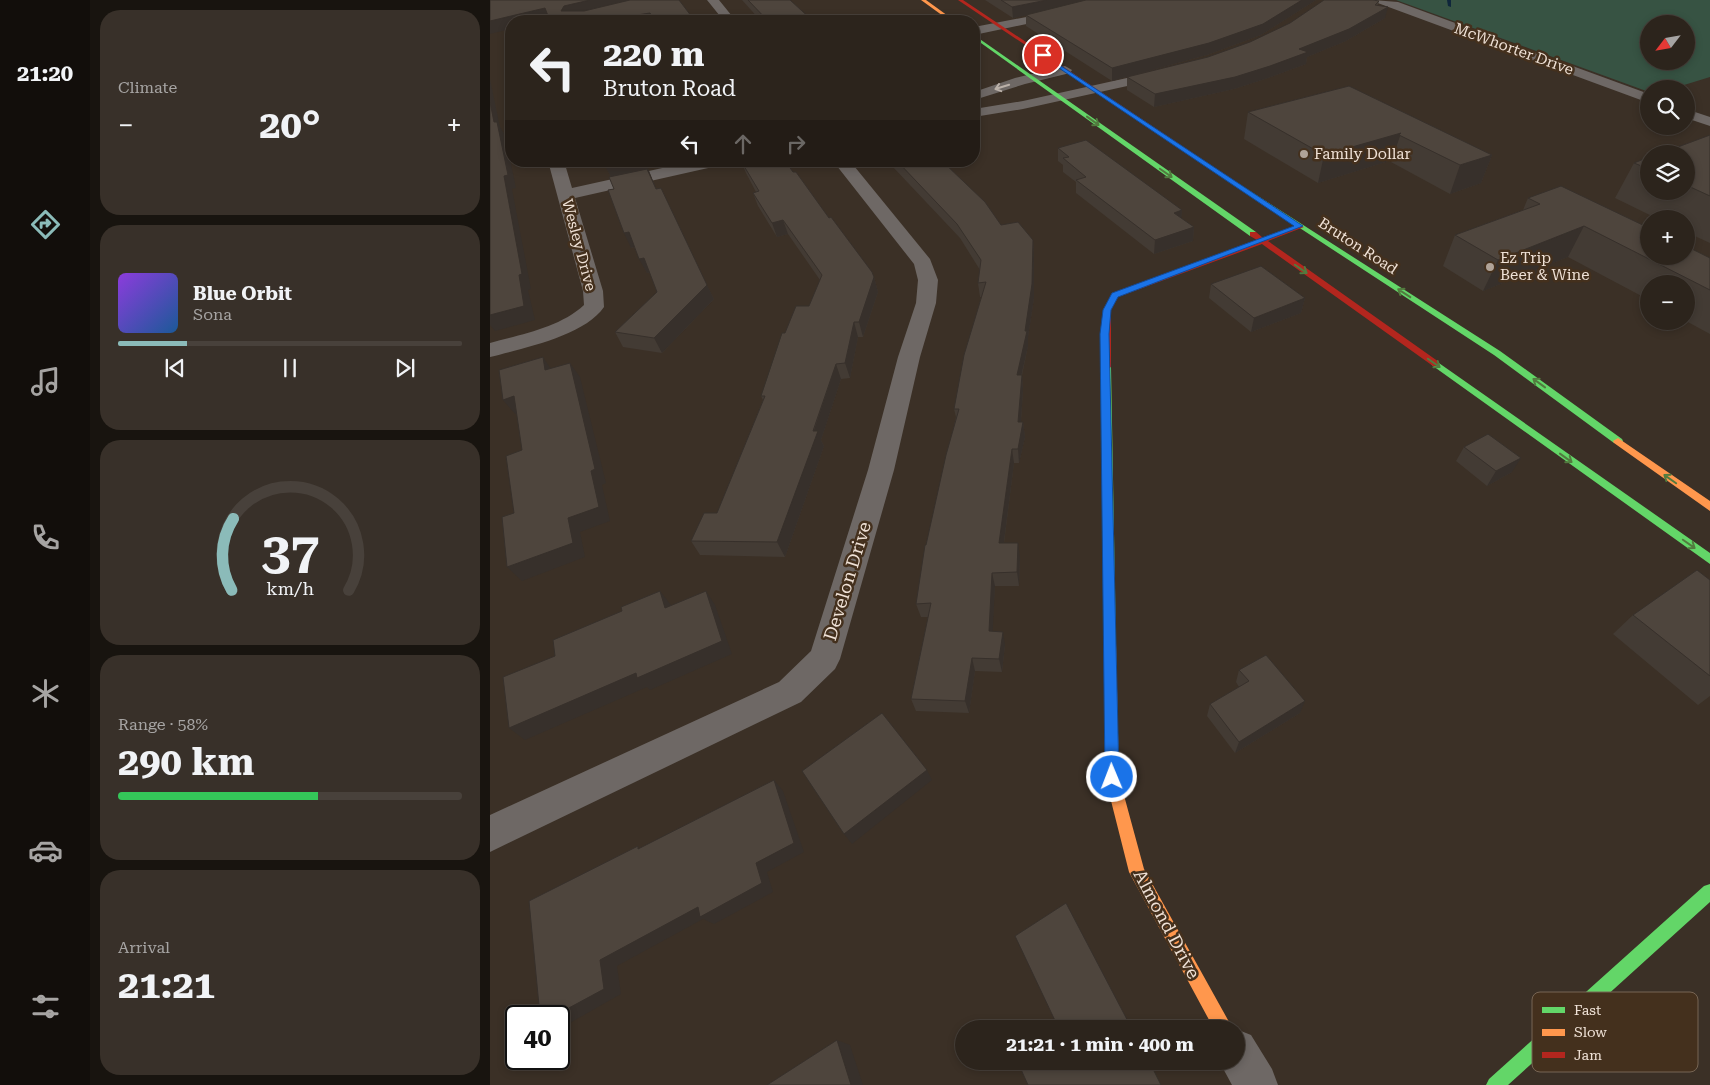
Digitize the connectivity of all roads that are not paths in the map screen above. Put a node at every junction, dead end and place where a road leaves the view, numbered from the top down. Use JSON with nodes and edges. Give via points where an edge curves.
{"nodes":[{"id":1,"x":713,"y":0,"type":"edge"},
{"id":2,"x":923,"y":0,"type":"edge"},
{"id":3,"x":960,"y":0,"type":"edge"},
{"id":4,"x":1111,"y":0,"type":"edge"},
{"id":5,"x":1379,"y":0,"type":"edge"},
{"id":6,"x":725,"y":15,"type":"edge"},
{"id":7,"x":944,"y":15,"type":"edge"},
{"id":8,"x":999,"y":26,"type":"junction"},
{"id":9,"x":980,"y":30,"type":"edge"},
{"id":10,"x":980,"y":40,"type":"edge"},
{"id":11,"x":1065,"y":70,"type":"junction"},
{"id":12,"x":1172,"y":72,"type":"edge"},
{"id":13,"x":1032,"y":78,"type":"junction"},
{"id":14,"x":1095,"y":90,"type":"junction"},
{"id":15,"x":980,"y":94,"type":"edge"},
{"id":16,"x":1640,"y":96,"type":"edge"},
{"id":17,"x":1060,"y":97,"type":"junction"},
{"id":18,"x":980,"y":112,"type":"edge"},
{"id":19,"x":1695,"y":116,"type":"edge"},
{"id":20,"x":1710,"y":122,"type":"edge"},
{"id":21,"x":558,"y":167,"type":"edge"},
{"id":22,"x":690,"y":167,"type":"edge"},
{"id":23,"x":846,"y":167,"type":"edge"},
{"id":24,"x":565,"y":195,"type":"junction"},
{"id":25,"x":1300,"y":226,"type":"junction"},
{"id":26,"x":1262,"y":240,"type":"junction"},
{"id":27,"x":490,"y":350,"type":"edge"},
{"id":28,"x":1710,"y":507,"type":"edge"},
{"id":29,"x":1710,"y":559,"type":"edge"},
{"id":30,"x":490,"y":834,"type":"edge"},
{"id":31,"x":1710,"y":892,"type":"edge"},
{"id":32,"x":1599,"y":992,"type":"edge"},
{"id":33,"x":1219,"y":1020,"type":"edge"},
{"id":34,"x":1532,"y":1052,"type":"edge"},
{"id":35,"x":1245,"y":1066,"type":"edge"},
{"id":36,"x":1256,"y":1085,"type":"edge"},
{"id":37,"x":1495,"y":1085,"type":"edge"}],
"edges":[{"from":1,"to":6,"type":"street"},
{"from":2,"to":7,"type":"main road"},
{"from":3,"to":8,"type":"main road","name":"Bruton Road"},
{"from":4,"to":8,"type":"street"},
{"from":5,"to":16,"type":"street","name":"McWhorter Drive"},
{"from":8,"to":9,"type":"street"},
{"from":8,"to":11,"type":"main road","name":"Bruton Road"},
{"from":10,"to":13,"type":"main road"},
{"from":11,"to":13,"type":"street"},
{"from":11,"to":14,"type":"main road","name":"Bruton Road"},
{"from":12,"to":14,"type":"street"},
{"from":13,"to":15,"type":"street","one_way":true},
{"from":13,"to":17,"type":"main road"},
{"from":14,"to":17,"type":"street"},
{"from":14,"to":25,"type":"main road","name":"Bruton Road"},
{"from":17,"to":18,"type":"street"},
{"from":17,"to":26,"type":"main road","one_way":true},
{"from":19,"to":20,"type":"street"},
{"from":21,"to":24,"type":"street","name":"Wesley Drive"},
{"from":22,"to":24,"type":"street"},
{"from":23,"to":30,"type":"street","name":"Develon Drive","via":[[923,263],[928,280],[926,303],[881,470],[824,659],[790,692]]},
{"from":24,"to":27,"type":"street","name":"Wesley Drive","via":[[593,291],[594,307],[579,321],[563,328]]},
{"from":25,"to":26,"type":"main road","name":"Almond Drive"},
{"from":28,"to":25,"type":"main road","name":"Bruton Road","one_way":true,"via":[[1497,353]]},
{"from":26,"to":29,"type":"main road","one_way":true},
{"from":26,"to":33,"type":"main road","name":"Almond Drive","via":[[1115,295],[1107,310],[1105,334],[1112,777],[1137,872]]},
{"from":31,"to":32,"type":"main road"},
{"from":34,"to":37,"type":"main road"},
{"from":35,"to":36,"type":"street"}]}
